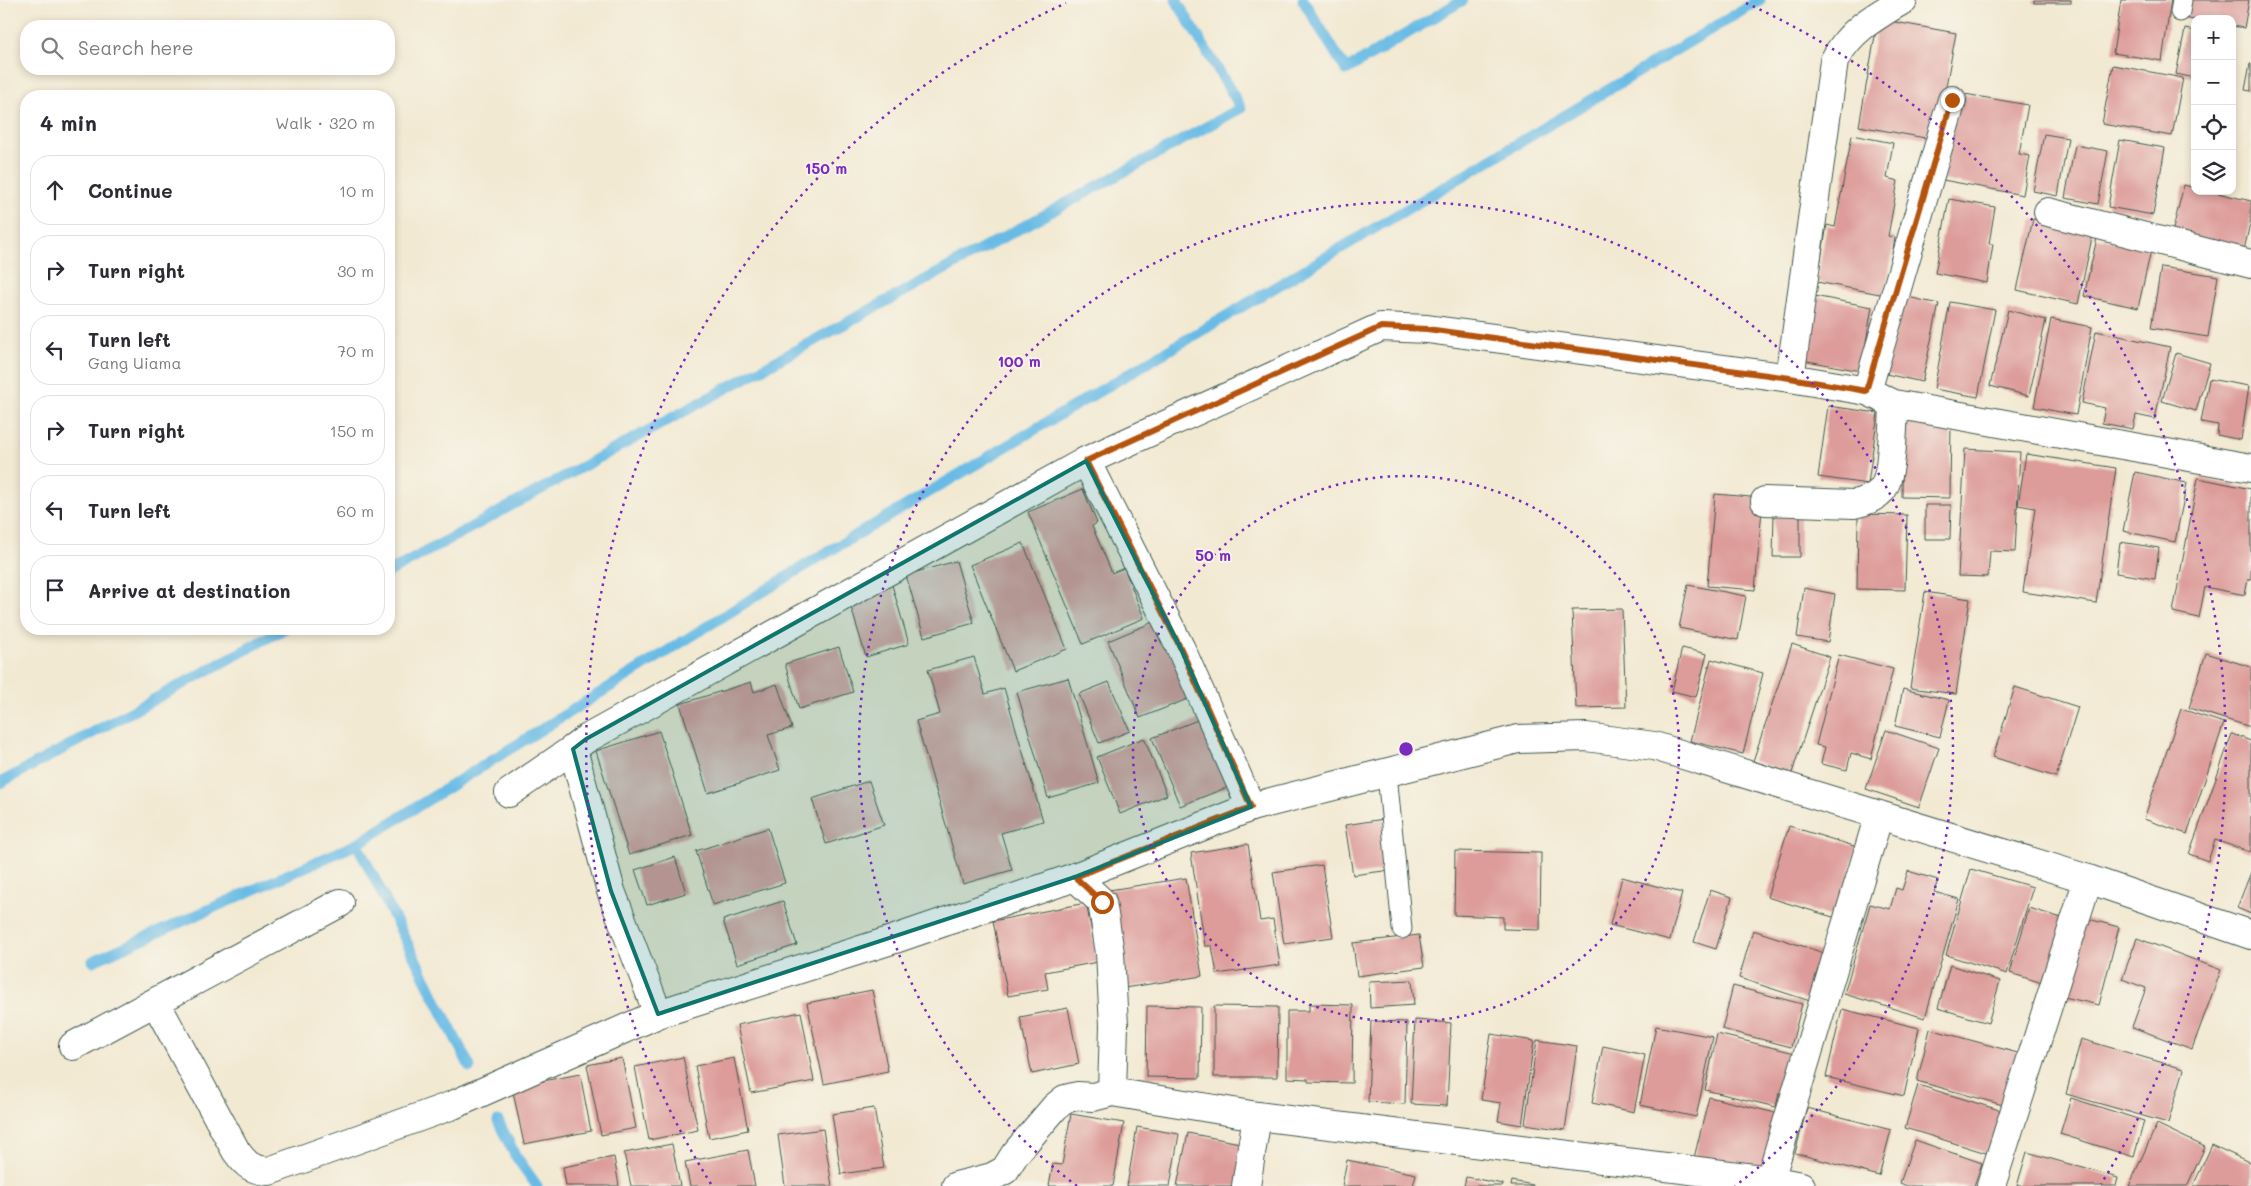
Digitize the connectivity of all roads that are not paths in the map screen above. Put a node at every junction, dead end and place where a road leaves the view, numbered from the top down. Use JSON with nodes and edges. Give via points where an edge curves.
{"nodes":[{"id":1,"x":1903,"y":0,"type":"edge"},
{"id":2,"x":1952,"y":100,"type":"dead end"},
{"id":3,"x":2048,"y":212,"type":"dead end"},
{"id":4,"x":2251,"y":264,"type":"edge"},
{"id":5,"x":1790,"y":378,"type":"junction"},
{"id":6,"x":1866,"y":391,"type":"junction"},
{"id":7,"x":1894,"y":404,"type":"junction"},
{"id":8,"x":1086,"y":461,"type":"junction"},
{"id":9,"x":2251,"y":468,"type":"edge"},
{"id":10,"x":1766,"y":501,"type":"dead end"},
{"id":11,"x":573,"y":749,"type":"junction"},
{"id":12,"x":1387,"y":774,"type":"junction"},
{"id":13,"x":509,"y":793,"type":"dead end"},
{"id":14,"x":1251,"y":807,"type":"junction"},
{"id":15,"x":1879,"y":815,"type":"junction"},
{"id":16,"x":1075,"y":877,"type":"junction"},
{"id":17,"x":2088,"y":879,"type":"junction"},
{"id":18,"x":340,"y":903,"type":"dead end"},
{"id":19,"x":1402,"y":929,"type":"dead end"},
{"id":20,"x":2251,"y":934,"type":"edge"},
{"id":21,"x":156,"y":1003,"type":"junction"},
{"id":22,"x":658,"y":1014,"type":"junction"},
{"id":23,"x":73,"y":1046,"type":"dead end"},
{"id":24,"x":1112,"y":1092,"type":"junction"},
{"id":25,"x":1257,"y":1116,"type":"junction"},
{"id":26,"x":1770,"y":1180,"type":"junction"},
{"id":27,"x":956,"y":1186,"type":"edge"},
{"id":28,"x":1246,"y":1186,"type":"edge"},
{"id":29,"x":1801,"y":1186,"type":"edge"},
{"id":30,"x":1991,"y":1186,"type":"edge"}],
"edges":[{"from":1,"to":5,"type":"street","via":[[1852,34],[1834,61]]},
{"from":2,"to":6,"type":"street"},
{"from":3,"to":4,"type":"street"},
{"from":5,"to":6,"type":"street"},
{"from":5,"to":8,"type":"street","via":[[1427,329],[1381,327]]},
{"from":6,"to":7,"type":"street"},
{"from":7,"to":9,"type":"street"},
{"from":7,"to":10,"type":"street","via":[[1888,474],[1882,490],[1867,501],[1854,504]]},
{"from":8,"to":11,"type":"street"},
{"from":8,"to":14,"type":"street","via":[[1181,649]]},
{"from":11,"to":13,"type":"street"},
{"from":11,"to":22,"type":"street","via":[[611,891]]},
{"from":12,"to":14,"type":"street"},
{"from":12,"to":15,"type":"street","via":[[1518,739],[1586,737],[1654,746]]},
{"from":12,"to":19,"type":"lane"},
{"from":14,"to":16,"type":"street"},
{"from":15,"to":17,"type":"street"},
{"from":15,"to":26,"type":"street"},
{"from":16,"to":22,"type":"street","via":[[895,939]]},
{"from":16,"to":24,"type":"street","via":[[1102,902],[1110,954],[1114,1025]]},
{"from":17,"to":20,"type":"street"},
{"from":17,"to":30,"type":"street"},
{"from":18,"to":21,"type":"street"},
{"from":21,"to":22,"type":"street","via":[[236,1151],[246,1164],[256,1170],[269,1171],[453,1106]]},
{"from":21,"to":23,"type":"street"},
{"from":24,"to":25,"type":"street"},
{"from":24,"to":27,"type":"street","via":[[1093,1098],[1077,1096],[1065,1099],[1005,1170],[992,1177]]},
{"from":25,"to":26,"type":"street"},
{"from":25,"to":28,"type":"street"},
{"from":26,"to":29,"type":"street"}]}
